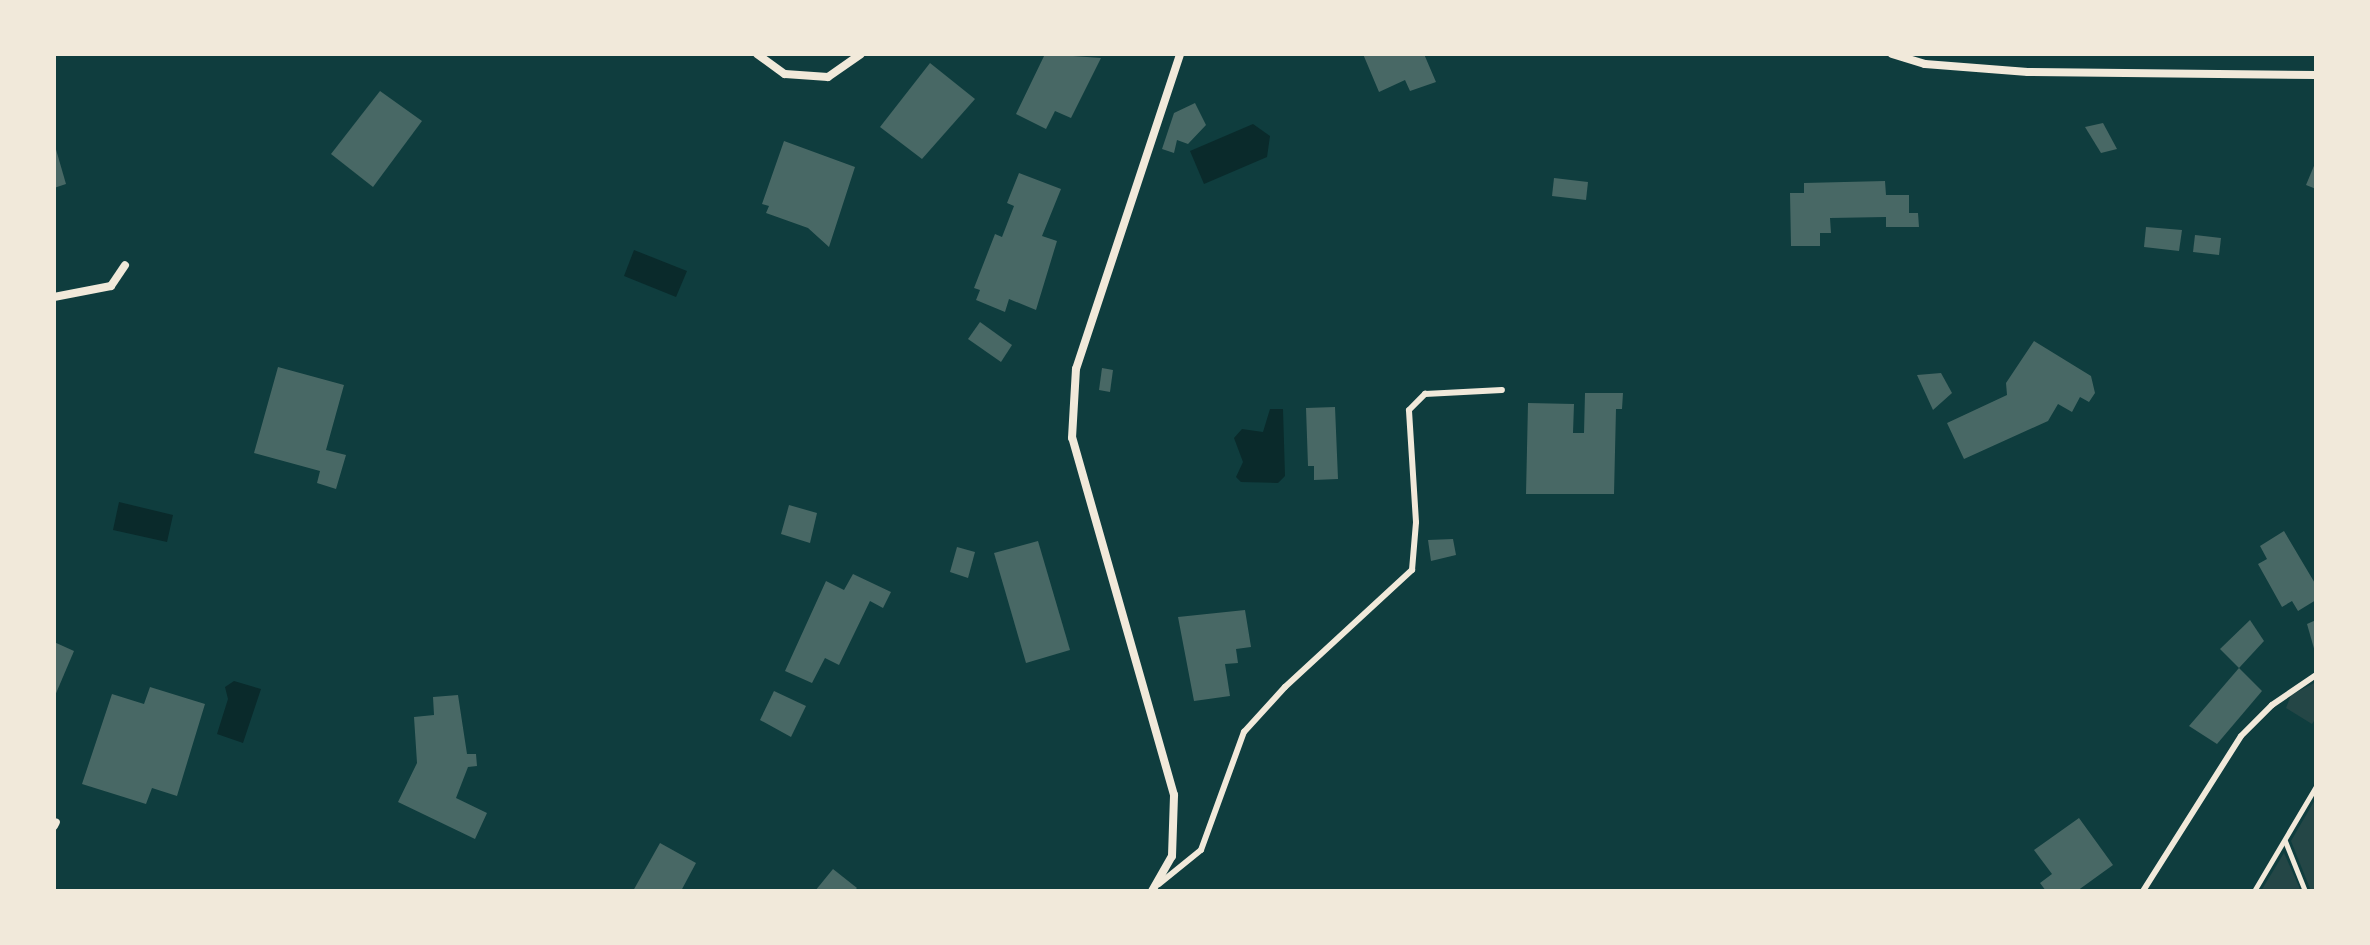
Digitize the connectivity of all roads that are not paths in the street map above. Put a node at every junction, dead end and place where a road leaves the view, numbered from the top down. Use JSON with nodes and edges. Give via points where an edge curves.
{"nodes":[{"id":1,"x":757,"y":54,"type":"edge"},
{"id":2,"x":861,"y":54,"type":"edge"},
{"id":3,"x":1180,"y":54,"type":"edge"},
{"id":4,"x":1892,"y":54,"type":"edge"},
{"id":5,"x":2316,"y":75,"type":"edge"},
{"id":6,"x":125,"y":265,"type":"dead end"},
{"id":7,"x":54,"y":297,"type":"edge"},
{"id":8,"x":1502,"y":390,"type":"dead end"},
{"id":9,"x":2316,"y":675,"type":"edge"},
{"id":10,"x":1154,"y":888,"type":"edge"},
{"id":11,"x":2143,"y":891,"type":"edge"}],
"edges":[{"from":1,"to":2,"type":"street","via":[[785,74],[828,77]]},
{"from":3,"to":10,"type":"street","via":[[1076,369],[1072,438],[1174,795],[1172,856]]},
{"from":4,"to":5,"type":"street","via":[[1925,64],[2028,72]]},
{"from":6,"to":7,"type":"street","via":[[111,286]]},
{"from":8,"to":10,"type":"lane","via":[[1425,394],[1409,410],[1416,522],[1412,570],[1244,732],[1201,850]]},
{"from":9,"to":11,"type":"lane","via":[[2272,705],[2241,736]]}]}
